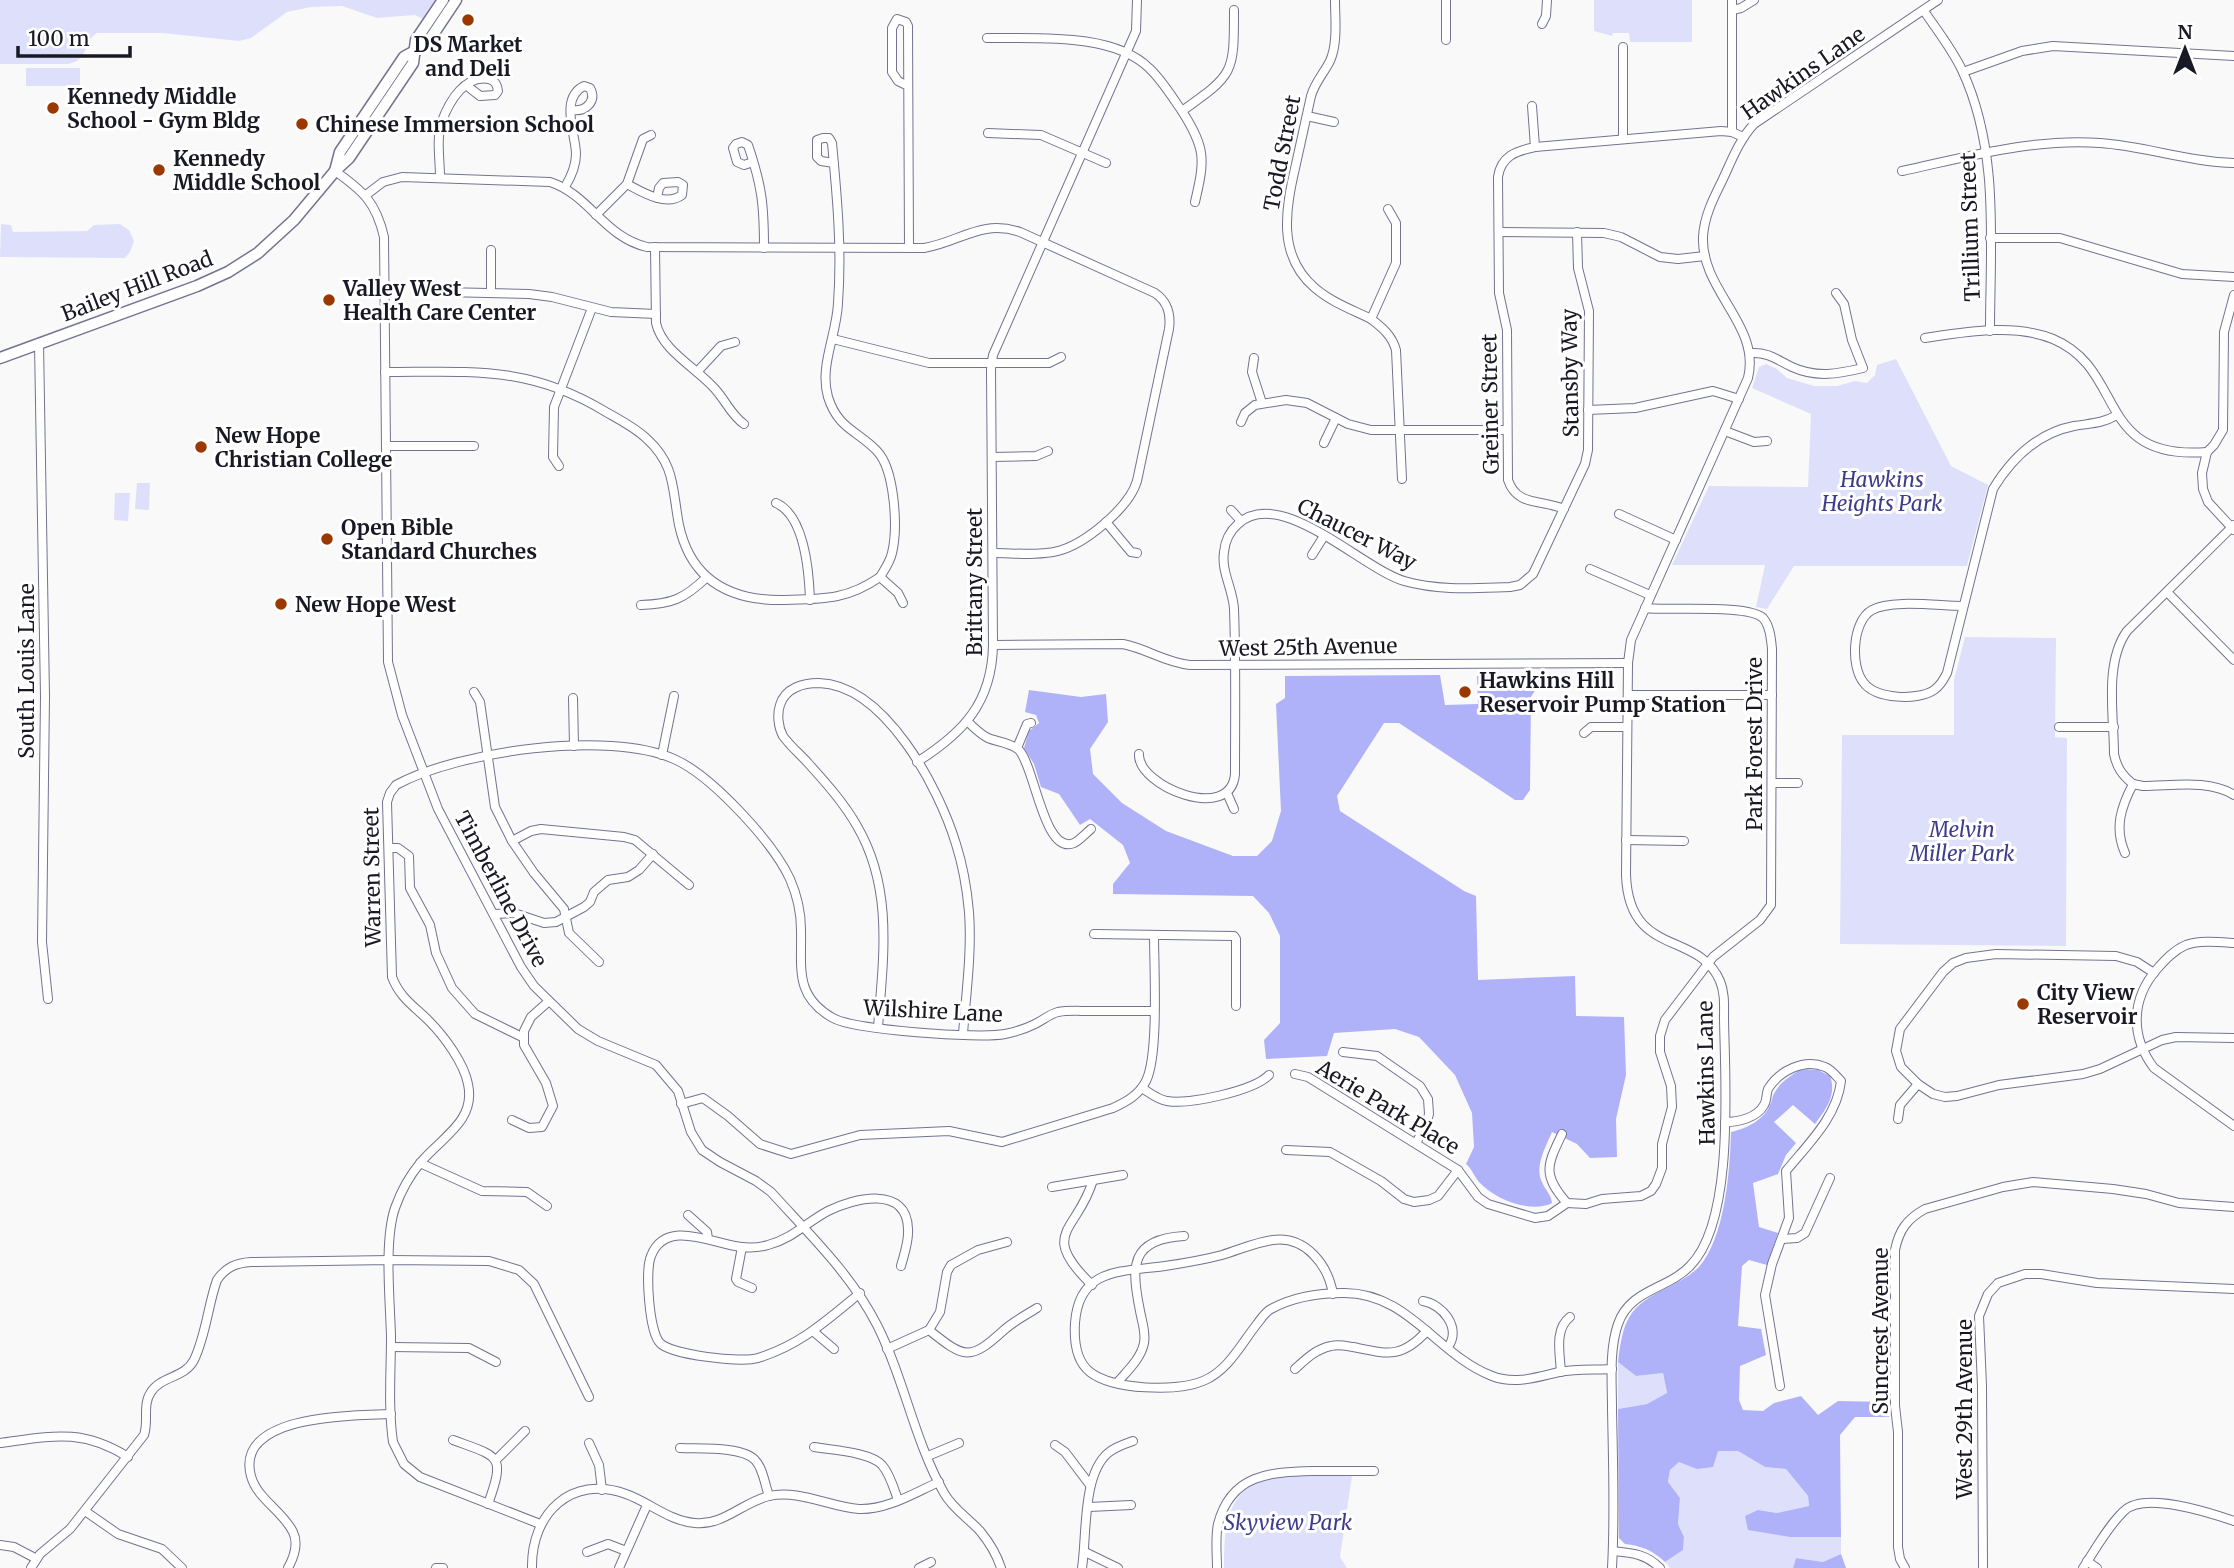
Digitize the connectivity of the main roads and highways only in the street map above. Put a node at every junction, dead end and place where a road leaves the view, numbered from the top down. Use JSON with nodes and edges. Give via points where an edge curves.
{"nodes":[{"id":1,"x":443,"y":0,"type":"edge"},
{"id":2,"x":456,"y":0,"type":"edge"},
{"id":3,"x":415,"y":52,"type":"junction"},
{"id":4,"x":0,"y":358,"type":"edge"}],
"edges":[{"from":1,"to":3,"type":"main road","name":"Bailey Hill Road","via":[[416,40]]},
{"from":2,"to":3,"type":"main road","name":"Bailey Hill Road","via":[[426,45]]},
{"from":3,"to":4,"type":"main road","name":"Bailey Hill Road","via":[[404,57],[347,141],[335,171],[294,220],[258,253],[197,286]]}]}
